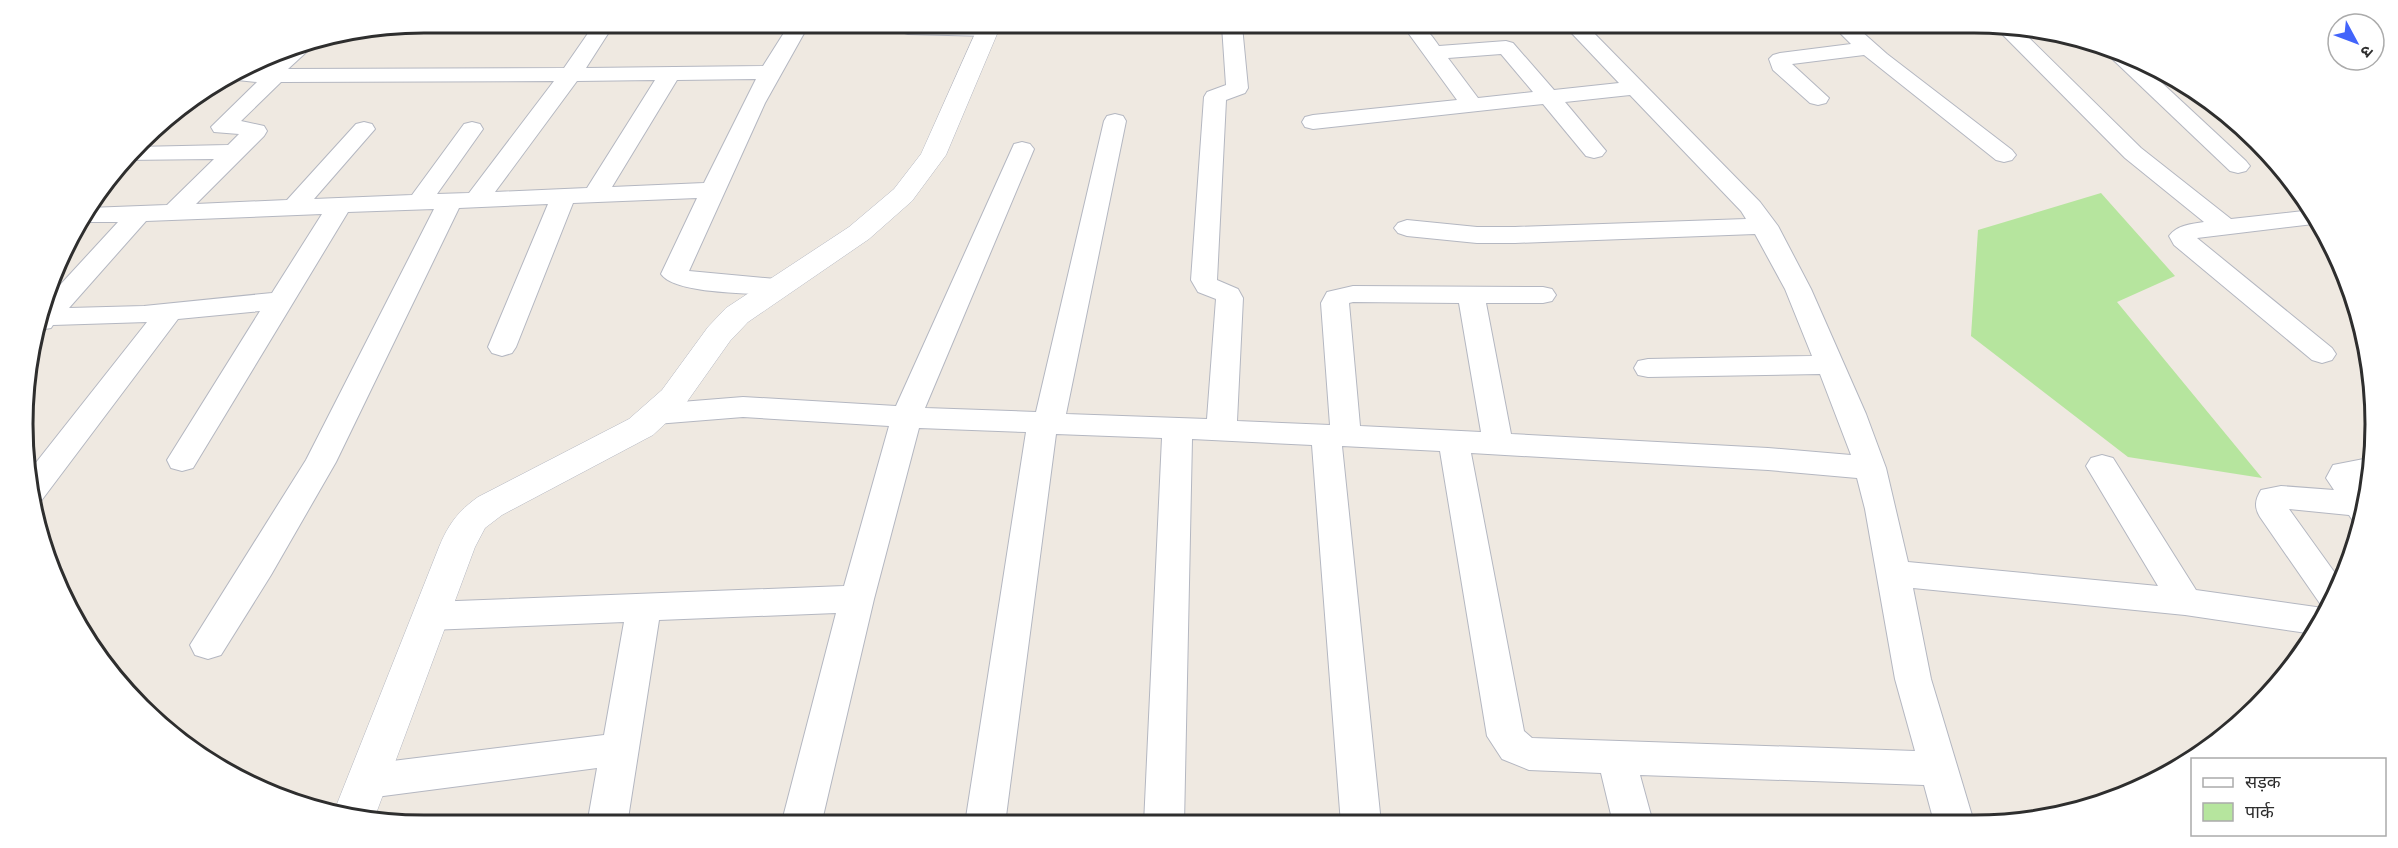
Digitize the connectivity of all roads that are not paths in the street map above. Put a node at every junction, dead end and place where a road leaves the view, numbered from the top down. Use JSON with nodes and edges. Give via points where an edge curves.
{"nodes":[{"id":1,"x":598,"y":33,"type":"edge"},
{"id":2,"x":794,"y":33,"type":"edge"},
{"id":3,"x":986,"y":33,"type":"edge"},
{"id":4,"x":1233,"y":33,"type":"edge"},
{"id":5,"x":1582,"y":33,"type":"edge"},
{"id":6,"x":1851,"y":33,"type":"edge"},
{"id":7,"x":1419,"y":34,"type":"dead end"},
{"id":8,"x":2014,"y":35,"type":"edge"},
{"id":9,"x":1868,"y":48,"type":"junction"},
{"id":10,"x":1434,"y":53,"type":"junction"},
{"id":11,"x":291,"y":57,"type":"edge"},
{"id":12,"x":2130,"y":65,"type":"edge"},
{"id":13,"x":770,"y":72,"type":"junction"},
{"id":14,"x":669,"y":73,"type":"junction"},
{"id":15,"x":247,"y":75,"type":"edge"},
{"id":16,"x":272,"y":75,"type":"junction"},
{"id":17,"x":570,"y":75,"type":"junction"},
{"id":18,"x":1636,"y":88,"type":"junction"},
{"id":19,"x":1549,"y":98,"type":"junction"},
{"id":20,"x":1818,"y":98,"type":"dead end"},
{"id":21,"x":1473,"y":106,"type":"junction"},
{"id":22,"x":1115,"y":121,"type":"dead end"},
{"id":23,"x":1313,"y":122,"type":"dead end"},
{"id":24,"x":364,"y":129,"type":"dead end"},
{"id":25,"x":472,"y":129,"type":"dead end"},
{"id":26,"x":1022,"y":149,"type":"dead end"},
{"id":27,"x":1594,"y":151,"type":"dead end"},
{"id":28,"x":235,"y":152,"type":"junction"},
{"id":29,"x":142,"y":154,"type":"edge"},
{"id":30,"x":2004,"y":155,"type":"dead end"},
{"id":31,"x":2238,"y":166,"type":"dead end"},
{"id":32,"x":713,"y":190,"type":"junction"},
{"id":33,"x":595,"y":194,"type":"junction"},
{"id":34,"x":564,"y":196,"type":"junction"},
{"id":35,"x":464,"y":200,"type":"junction"},
{"id":36,"x":419,"y":202,"type":"junction"},
{"id":37,"x":340,"y":205,"type":"junction"},
{"id":38,"x":294,"y":207,"type":"junction"},
{"id":39,"x":174,"y":212,"type":"junction"},
{"id":40,"x":139,"y":214,"type":"junction"},
{"id":41,"x":93,"y":216,"type":"edge"},
{"id":42,"x":2306,"y":218,"type":"edge"},
{"id":43,"x":1765,"y":226,"type":"junction"},
{"id":44,"x":2226,"y":227,"type":"junction"},
{"id":45,"x":1407,"y":228,"type":"dead end"},
{"id":46,"x":776,"y":287,"type":"junction"},
{"id":47,"x":1471,"y":295,"type":"junction"},
{"id":48,"x":1543,"y":295,"type":"dead end"},
{"id":49,"x":280,"y":301,"type":"junction"},
{"id":50,"x":50,"y":312,"type":"edge"},
{"id":51,"x":170,"y":312,"type":"junction"},
{"id":52,"x":47,"y":319,"type":"edge"},
{"id":53,"x":502,"y":347,"type":"dead end"},
{"id":54,"x":2322,"y":354,"type":"dead end"},
{"id":55,"x":1829,"y":365,"type":"junction"},
{"id":56,"x":1648,"y":368,"type":"dead end"},
{"id":57,"x":657,"y":414,"type":"junction"},
{"id":58,"x":907,"y":416,"type":"junction"},
{"id":59,"x":1046,"y":423,"type":"junction"},
{"id":60,"x":1178,"y":429,"type":"junction"},
{"id":61,"x":1221,"y":430,"type":"junction"},
{"id":62,"x":1336,"y":435,"type":"junction"},
{"id":63,"x":1454,"y":441,"type":"junction"},
{"id":64,"x":1498,"y":444,"type":"junction"},
{"id":65,"x":182,"y":460,"type":"dead end"},
{"id":66,"x":2102,"y":466,"type":"dead end"},
{"id":67,"x":1869,"y":468,"type":"junction"},
{"id":68,"x":2362,"y":469,"type":"edge"},
{"id":69,"x":38,"y":483,"type":"edge"},
{"id":70,"x":2357,"y":502,"type":"edge"},
{"id":71,"x":2356,"y":507,"type":"edge"},
{"id":72,"x":1893,"y":573,"type":"junction"},
{"id":73,"x":2329,"y":589,"type":"edge"},
{"id":74,"x":857,"y":599,"type":"junction"},
{"id":75,"x":2185,"y":602,"type":"junction"},
{"id":76,"x":645,"y":608,"type":"junction"},
{"id":77,"x":430,"y":616,"type":"junction"},
{"id":78,"x":2313,"y":621,"type":"edge"},
{"id":79,"x":208,"y":645,"type":"dead end"},
{"id":80,"x":620,"y":749,"type":"junction"},
{"id":81,"x":1616,"y":757,"type":"junction"},
{"id":82,"x":1938,"y":769,"type":"junction"},
{"id":83,"x":368,"y":781,"type":"junction"},
{"id":84,"x":357,"y":809,"type":"edge"},
{"id":85,"x":609,"y":815,"type":"edge"},
{"id":86,"x":803,"y":815,"type":"edge"},
{"id":87,"x":986,"y":815,"type":"edge"},
{"id":88,"x":1164,"y":815,"type":"edge"},
{"id":89,"x":1360,"y":815,"type":"edge"},
{"id":90,"x":1631,"y":815,"type":"edge"},
{"id":91,"x":1952,"y":815,"type":"edge"}],
"edges":[{"from":1,"to":17,"type":"street"},
{"from":2,"to":13,"type":"street"},
{"from":3,"to":46,"type":"street","via":[[933,155],[915,181],[859,233]]},
{"from":4,"to":61,"type":"street","via":[[1237,88],[1215,97],[1204,280],[1211,289],[1230,298]]},
{"from":5,"to":18,"type":"street"},
{"from":6,"to":9,"type":"street"},
{"from":7,"to":10,"type":"street"},
{"from":8,"to":44,"type":"street","via":[[2133,153]]},
{"from":9,"to":20,"type":"street","via":[[1780,58],[1781,65]]},
{"from":9,"to":30,"type":"street"},
{"from":10,"to":19,"type":"street","via":[[1506,47]]},
{"from":10,"to":21,"type":"street"},
{"from":11,"to":16,"type":"street"},
{"from":12,"to":31,"type":"street"},
{"from":13,"to":14,"type":"street"},
{"from":13,"to":32,"type":"street"},
{"from":14,"to":17,"type":"street"},
{"from":14,"to":33,"type":"street"},
{"from":15,"to":16,"type":"street"},
{"from":16,"to":17,"type":"street"},
{"from":16,"to":28,"type":"street","via":[[222,127],[255,129]]},
{"from":17,"to":35,"type":"street"},
{"from":18,"to":19,"type":"street"},
{"from":18,"to":43,"type":"street","via":[[1739,193]]},
{"from":19,"to":21,"type":"street"},
{"from":19,"to":27,"type":"street"},
{"from":21,"to":23,"type":"street"},
{"from":22,"to":59,"type":"street"},
{"from":24,"to":38,"type":"street"},
{"from":25,"to":36,"type":"street"},
{"from":26,"to":58,"type":"street"},
{"from":28,"to":29,"type":"street"},
{"from":28,"to":39,"type":"street"},
{"from":32,"to":33,"type":"street"},
{"from":32,"to":46,"type":"street","via":[[674,274],[686,279]]},
{"from":33,"to":34,"type":"street"},
{"from":34,"to":35,"type":"street"},
{"from":34,"to":53,"type":"street"},
{"from":35,"to":36,"type":"street"},
{"from":35,"to":79,"type":"street","via":[[321,462]]},
{"from":36,"to":37,"type":"street"},
{"from":37,"to":38,"type":"street"},
{"from":37,"to":49,"type":"street"},
{"from":38,"to":39,"type":"street"},
{"from":39,"to":40,"type":"street"},
{"from":40,"to":41,"type":"street"},
{"from":40,"to":50,"type":"street"},
{"from":42,"to":44,"type":"street"},
{"from":43,"to":45,"type":"street","via":[[1515,235]]},
{"from":43,"to":55,"type":"street","via":[[1798,289]]},
{"from":44,"to":54,"type":"street","via":[[2192,231],[2182,236],[2183,240]]},
{"from":46,"to":57,"type":"street","via":[[725,327]]},
{"from":47,"to":48,"type":"street"},
{"from":47,"to":62,"type":"street","via":[[1353,294],[1337,298]]},
{"from":47,"to":64,"type":"street"},
{"from":49,"to":51,"type":"street"},
{"from":49,"to":65,"type":"street"},
{"from":51,"to":52,"type":"street"},
{"from":51,"to":69,"type":"street"},
{"from":55,"to":56,"type":"street"},
{"from":55,"to":67,"type":"street"},
{"from":57,"to":58,"type":"street","via":[[742,407]]},
{"from":57,"to":77,"type":"street","via":[[622,439],[512,494],[472,519]]},
{"from":58,"to":59,"type":"street"},
{"from":58,"to":74,"type":"street"},
{"from":59,"to":60,"type":"street"},
{"from":59,"to":87,"type":"street"},
{"from":60,"to":61,"type":"street"},
{"from":60,"to":88,"type":"street"},
{"from":61,"to":62,"type":"street"},
{"from":62,"to":63,"type":"street"},
{"from":62,"to":89,"type":"street"},
{"from":63,"to":64,"type":"street"},
{"from":63,"to":81,"type":"street","via":[[1506,736],[1512,745],[1529,754]]},
{"from":64,"to":67,"type":"street"},
{"from":66,"to":75,"type":"street"},
{"from":67,"to":72,"type":"street"},
{"from":68,"to":70,"type":"street","via":[[2344,473],[2342,478]]},
{"from":71,"to":73,"type":"street","via":[[2281,497],[2270,502],[2271,509]]},
{"from":72,"to":75,"type":"street"},
{"from":72,"to":82,"type":"street","via":[[1913,679]]},
{"from":74,"to":76,"type":"street"},
{"from":74,"to":86,"type":"street"},
{"from":75,"to":78,"type":"street"},
{"from":76,"to":77,"type":"street"},
{"from":76,"to":80,"type":"street"},
{"from":77,"to":83,"type":"street"},
{"from":80,"to":83,"type":"street"},
{"from":80,"to":85,"type":"street"},
{"from":81,"to":82,"type":"street"},
{"from":81,"to":90,"type":"street"},
{"from":82,"to":91,"type":"street"},
{"from":83,"to":84,"type":"street"}]}
